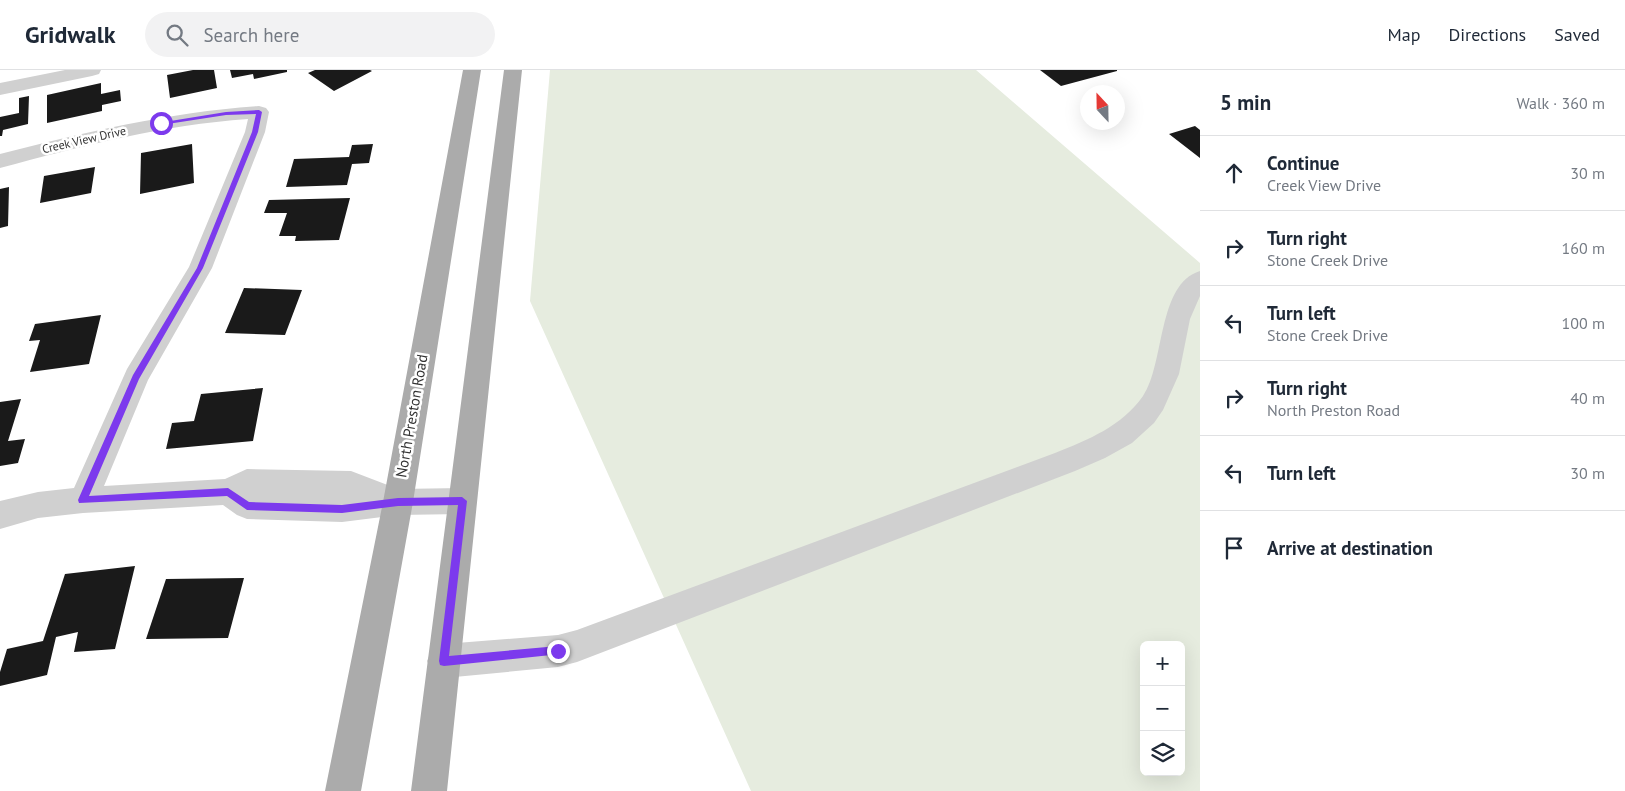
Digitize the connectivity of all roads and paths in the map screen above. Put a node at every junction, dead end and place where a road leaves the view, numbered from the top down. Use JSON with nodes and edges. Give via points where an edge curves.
{"nodes":[{"id":1,"x":92,"y":70,"type":"edge"},
{"id":2,"x":472,"y":70,"type":"edge"},
{"id":3,"x":513,"y":70,"type":"edge"},
{"id":4,"x":0,"y":88,"type":"edge"},
{"id":5,"x":0,"y":160,"type":"edge"},
{"id":6,"x":1200,"y":280,"type":"edge"},
{"id":7,"x":82,"y":500,"type":"junction"},
{"id":8,"x":462,"y":501,"type":"junction"},
{"id":9,"x":398,"y":502,"type":"junction"},
{"id":10,"x":0,"y":515,"type":"edge"},
{"id":11,"x":444,"y":661,"type":"junction"},
{"id":12,"x":342,"y":791,"type":"edge"},
{"id":13,"x":429,"y":791,"type":"edge"}],
"edges":[{"from":1,"to":4,"type":"street"},
{"from":2,"to":9,"type":"main road","name":"North Preston Road"},
{"from":3,"to":8,"type":"main road"},
{"from":5,"to":7,"type":"street","name":"Creek View Drive","via":[[161,123],[226,113],[259,112],[255,132],[200,268],[136,378]]},
{"from":6,"to":11,"type":"street","via":[[1180,309],[1163,386],[1145,416],[1118,439],[1065,462],[577,646],[558,651]]},
{"from":7,"to":9,"type":"street","via":[[228,492],[247,506],[342,509]]},
{"from":7,"to":10,"type":"street","via":[[38,505]]},
{"from":8,"to":9,"type":"street"},
{"from":8,"to":11,"type":"main road"},
{"from":9,"to":12,"type":"main road","name":"North Preston Road"},
{"from":11,"to":13,"type":"main road"}]}
